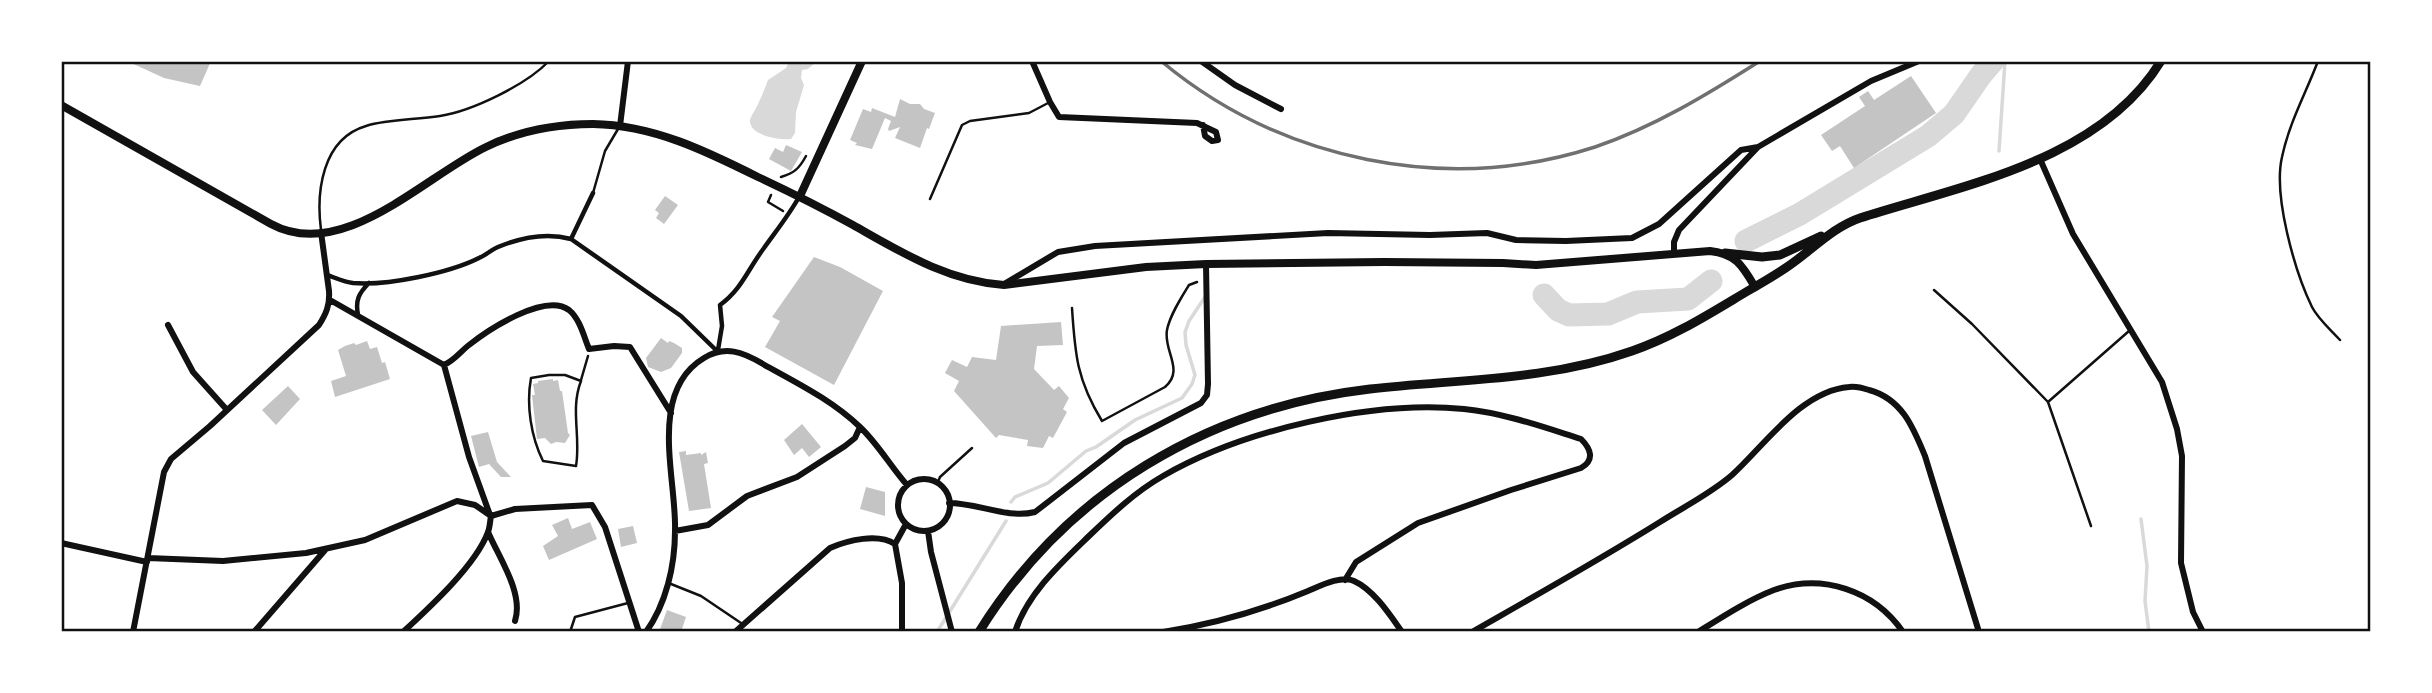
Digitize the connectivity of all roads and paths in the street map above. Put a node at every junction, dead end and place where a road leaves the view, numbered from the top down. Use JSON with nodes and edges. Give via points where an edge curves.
{"nodes":[{"id":1,"x":549,"y":61,"type":"edge"},
{"id":2,"x":628,"y":61,"type":"edge"},
{"id":3,"x":862,"y":61,"type":"edge"},
{"id":4,"x":1032,"y":61,"type":"edge"},
{"id":5,"x":1200,"y":61,"type":"edge"},
{"id":6,"x":1919,"y":61,"type":"edge"},
{"id":7,"x":2161,"y":61,"type":"edge"},
{"id":8,"x":2318,"y":61,"type":"edge"},
{"id":9,"x":1050,"y":102,"type":"junction"},
{"id":10,"x":61,"y":105,"type":"edge"},
{"id":11,"x":1280,"y":109,"type":"dead end"},
{"id":12,"x":1203,"y":125,"type":"dead end"},
{"id":13,"x":620,"y":126,"type":"junction"},
{"id":14,"x":1758,"y":147,"type":"junction"},
{"id":15,"x":2040,"y":159,"type":"junction"},
{"id":16,"x":593,"y":193,"type":"joint"},
{"id":17,"x":800,"y":196,"type":"junction"},
{"id":18,"x":930,"y":198,"type":"dead end"},
{"id":19,"x":1839,"y":228,"type":"junction"},
{"id":20,"x":321,"y":232,"type":"junction"},
{"id":21,"x":571,"y":239,"type":"junction"},
{"id":22,"x":1674,"y":253,"type":"junction"},
{"id":23,"x":1725,"y":253,"type":"junction"},
{"id":24,"x":1206,"y":264,"type":"junction"},
{"id":25,"x":327,"y":275,"type":"junction"},
{"id":26,"x":370,"y":282,"type":"junction"},
{"id":27,"x":1207,"y":282,"type":"junction"},
{"id":28,"x":1003,"y":285,"type":"junction"},
{"id":29,"x":1755,"y":287,"type":"junction"},
{"id":30,"x":1934,"y":290,"type":"dead end"},
{"id":31,"x":330,"y":300,"type":"junction"},
{"id":32,"x":1072,"y":308,"type":"dead end"},
{"id":33,"x":359,"y":318,"type":"junction"},
{"id":34,"x":168,"y":324,"type":"dead end"},
{"id":35,"x":2131,"y":329,"type":"junction"},
{"id":36,"x":2340,"y":340,"type":"dead end"},
{"id":37,"x":589,"y":349,"type":"junction"},
{"id":38,"x":718,"y":351,"type":"junction"},
{"id":39,"x":444,"y":365,"type":"junction"},
{"id":40,"x":581,"y":381,"type":"junction"},
{"id":41,"x":2048,"y":402,"type":"junction"},
{"id":42,"x":227,"y":410,"type":"junction"},
{"id":43,"x":671,"y":412,"type":"junction"},
{"id":44,"x":860,"y":427,"type":"junction"},
{"id":45,"x":972,"y":448,"type":"dead end"},
{"id":46,"x":937,"y":484,"type":"junction"},
{"id":47,"x":907,"y":485,"type":"junction"},
{"id":48,"x":949,"y":503,"type":"junction"},
{"id":49,"x":491,"y":516,"type":"junction"},
{"id":50,"x":906,"y":524,"type":"junction"},
{"id":51,"x":2091,"y":526,"type":"dead end"},
{"id":52,"x":676,"y":531,"type":"junction"},
{"id":53,"x":928,"y":531,"type":"junction"},
{"id":54,"x":488,"y":532,"type":"junction"},
{"id":55,"x":61,"y":543,"type":"edge"},
{"id":56,"x":895,"y":544,"type":"junction"},
{"id":57,"x":327,"y":548,"type":"junction"},
{"id":58,"x":148,"y":560,"type":"junction"},
{"id":59,"x":1345,"y":580,"type":"junction"},
{"id":60,"x":668,"y":583,"type":"junction"},
{"id":61,"x":628,"y":603,"type":"junction"},
{"id":62,"x":515,"y":621,"type":"dead end"},
{"id":63,"x":743,"y":624,"type":"junction"},
{"id":64,"x":133,"y":632,"type":"edge"},
{"id":65,"x":254,"y":632,"type":"edge"},
{"id":66,"x":403,"y":632,"type":"edge"},
{"id":67,"x":570,"y":632,"type":"edge"},
{"id":68,"x":639,"y":632,"type":"edge"},
{"id":69,"x":646,"y":632,"type":"edge"},
{"id":70,"x":735,"y":632,"type":"edge"},
{"id":71,"x":902,"y":632,"type":"edge"},
{"id":72,"x":952,"y":632,"type":"edge"},
{"id":73,"x":979,"y":632,"type":"edge"},
{"id":74,"x":1015,"y":632,"type":"edge"},
{"id":75,"x":1163,"y":632,"type":"edge"},
{"id":76,"x":1402,"y":632,"type":"edge"},
{"id":77,"x":1472,"y":632,"type":"edge"},
{"id":78,"x":1698,"y":632,"type":"edge"},
{"id":79,"x":1903,"y":632,"type":"edge"},
{"id":80,"x":1979,"y":632,"type":"edge"},
{"id":81,"x":2203,"y":632,"type":"edge"}],
"edges":[{"from":1,"to":20,"type":"lane","via":[[491,99],[443,116],[380,122],[341,139],[320,183]]},
{"from":2,"to":13,"type":"street"},
{"from":3,"to":17,"type":"main road"},
{"from":4,"to":9,"type":"street"},
{"from":5,"to":11,"type":"street"},
{"from":6,"to":14,"type":"street","via":[[1871,81]]},
{"from":7,"to":15,"type":"main road","via":[[2123,107]]},
{"from":8,"to":36,"type":"path","via":[[2281,160],[2282,208],[2313,310]]},
{"from":9,"to":12,"type":"street","via":[[1059,117],[1066,119]]},
{"from":9,"to":18,"type":"lane","via":[[1029,113],[962,125]]},
{"from":10,"to":20,"type":"main road","via":[[276,227]]},
{"from":13,"to":16,"type":"lane","via":[[605,151]]},
{"from":13,"to":17,"type":"main road","via":[[685,143]]},
{"from":13,"to":20,"type":"main road","via":[[575,124],[512,136],[469,156],[365,220]]},
{"from":14,"to":22,"type":"street","via":[[1679,230]]},
{"from":14,"to":28,"type":"street","via":[[1741,150],[1659,224],[1632,238],[1554,241],[1516,240],[1487,233],[1328,233],[1095,246],[1058,252]]},
{"from":15,"to":19,"type":"main road"},
{"from":15,"to":35,"type":"street","via":[[2073,234]]},
{"from":16,"to":21,"type":"street"},
{"from":17,"to":28,"type":"main road","via":[[941,272]]},
{"from":17,"to":38,"type":"street","via":[[736,294],[720,305]]},
{"from":19,"to":23,"type":"main road","via":[[1780,255]]},
{"from":19,"to":29,"type":"main road"},
{"from":20,"to":25,"type":"street"},
{"from":21,"to":26,"type":"street","via":[[547,234],[524,238],[441,274]]},
{"from":21,"to":38,"type":"street","via":[[681,316]]},
{"from":22,"to":23,"type":"main road"},
{"from":22,"to":24,"type":"main road","via":[[1536,265]]},
{"from":23,"to":29,"type":"main road","via":[[1744,268]]},
{"from":24,"to":27,"type":"street"},
{"from":24,"to":28,"type":"main road"},
{"from":25,"to":26,"type":"street","via":[[342,281]]},
{"from":25,"to":31,"type":"street"},
{"from":26,"to":33,"type":"street","via":[[359,293]]},
{"from":27,"to":32,"type":"path","via":[[1189,285],[1168,326],[1175,371],[1169,384],[1102,421],[1079,375]]},
{"from":27,"to":48,"type":"street","via":[[1208,384],[1204,400],[1197,406],[1124,443],[1035,512]]},
{"from":29,"to":73,"type":"main road","via":[[1694,324],[1590,365],[1318,398],[1254,414],[1198,436],[1120,480],[1061,531],[1008,589]]},
{"from":30,"to":41,"type":"lane"},
{"from":31,"to":33,"type":"street"},
{"from":31,"to":42,"type":"street","via":[[319,325]]},
{"from":33,"to":39,"type":"street"},
{"from":34,"to":42,"type":"street","via":[[193,372]]},
{"from":35,"to":41,"type":"lane"},
{"from":35,"to":81,"type":"street","via":[[2162,382],[2178,429],[2183,485],[2181,564]]},
{"from":37,"to":39,"type":"street","via":[[568,309],[551,307],[527,310],[494,326]]},
{"from":37,"to":40,"type":"path"},
{"from":37,"to":43,"type":"street","via":[[630,347]]},
{"from":38,"to":43,"type":"street","via":[[689,370]]},
{"from":38,"to":44,"type":"street","via":[[741,352],[829,402]]},
{"from":39,"to":49,"type":"street"},
{"from":40,"to":40,"type":"path","via":[[565,375],[531,378],[533,435],[543,461],[576,466],[576,393]]},
{"from":41,"to":51,"type":"lane"},
{"from":42,"to":58,"type":"street","via":[[171,459],[164,472]]},
{"from":43,"to":52,"type":"street","via":[[668,452]]},
{"from":44,"to":47,"type":"street"},
{"from":44,"to":52,"type":"street","via":[[845,446],[797,477],[747,496],[708,525]]},
{"from":45,"to":46,"type":"lane"},
{"from":46,"to":47,"type":"street","via":[[924,479]]},
{"from":46,"to":48,"type":"street"},
{"from":47,"to":50,"type":"street","via":[[899,507]]},
{"from":48,"to":53,"type":"street","via":[[944,521]]},
{"from":49,"to":54,"type":"street"},
{"from":49,"to":57,"type":"street","via":[[475,505],[457,501],[365,540]]},
{"from":49,"to":61,"type":"street","via":[[515,509],[592,505],[605,527]]},
{"from":50,"to":53,"type":"street"},
{"from":50,"to":56,"type":"street"},
{"from":52,"to":60,"type":"street"},
{"from":53,"to":72,"type":"street"},
{"from":54,"to":62,"type":"street","via":[[512,584],[519,611]]},
{"from":54,"to":66,"type":"street","via":[[461,573]]},
{"from":55,"to":58,"type":"street"},
{"from":56,"to":63,"type":"street","via":[[881,538],[846,541],[830,548]]},
{"from":56,"to":71,"type":"street","via":[[902,583]]},
{"from":57,"to":58,"type":"street","via":[[223,561]]},
{"from":57,"to":65,"type":"street"},
{"from":58,"to":64,"type":"street"},
{"from":59,"to":74,"type":"street","via":[[1356,562],[1418,523],[1581,468],[1591,458],[1590,449],[1581,439],[1502,415],[1462,409],[1391,408],[1260,435],[1202,455],[1133,496],[1041,587]]},
{"from":59,"to":75,"type":"street","via":[[1322,584],[1239,617]]},
{"from":59,"to":76,"type":"street","via":[[1381,603]]},
{"from":60,"to":63,"type":"lane","via":[[701,596]]},
{"from":60,"to":69,"type":"street"},
{"from":61,"to":67,"type":"lane","via":[[575,617]]},
{"from":61,"to":68,"type":"street"},
{"from":63,"to":70,"type":"street"},
{"from":77,"to":80,"type":"street","via":[[1710,492],[1813,400],[1830,390],[1851,386],[1882,394],[1898,405],[1914,428]]},
{"from":78,"to":79,"type":"street","via":[[1773,590],[1816,584],[1858,593],[1882,607]]}]}
